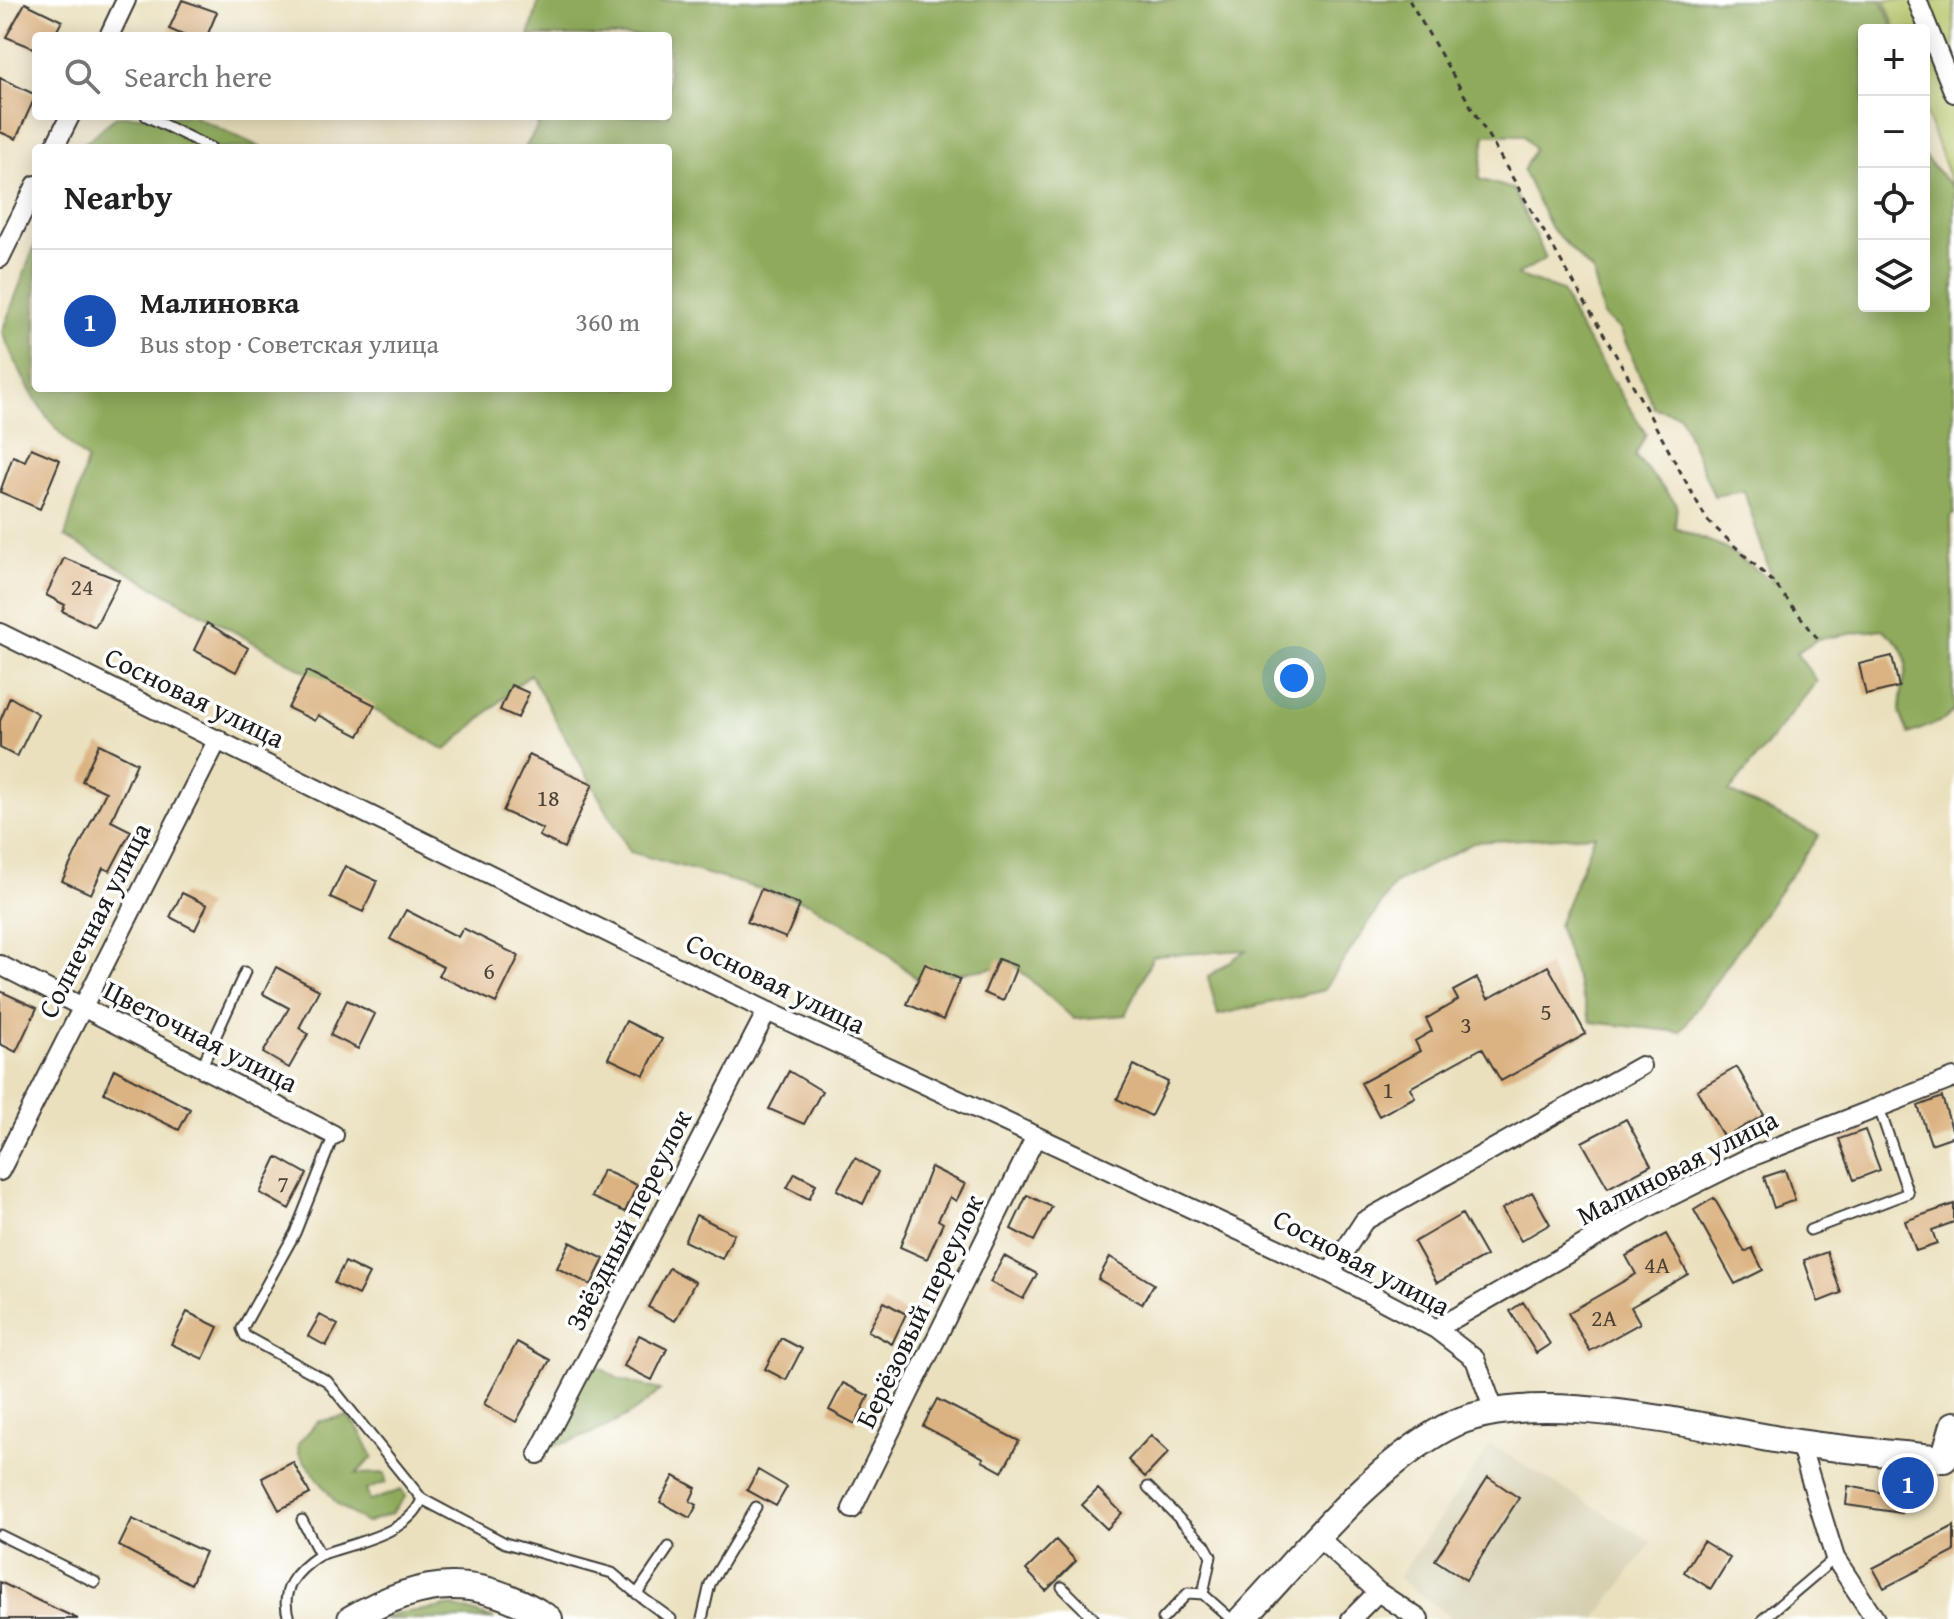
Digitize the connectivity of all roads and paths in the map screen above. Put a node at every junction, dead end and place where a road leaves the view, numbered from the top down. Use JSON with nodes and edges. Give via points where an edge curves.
{"nodes":[{"id":1,"x":126,"y":0,"type":"edge"},
{"id":2,"x":1409,"y":0,"type":"edge"},
{"id":3,"x":1917,"y":0,"type":"edge"},
{"id":4,"x":111,"y":32,"type":"edge"},
{"id":5,"x":1954,"y":93,"type":"edge"},
{"id":6,"x":68,"y":120,"type":"edge"},
{"id":7,"x":154,"y":120,"type":"edge"},
{"id":8,"x":56,"y":144,"type":"edge"},
{"id":9,"x":203,"y":144,"type":"edge"},
{"id":10,"x":32,"y":193,"type":"edge"},
{"id":11,"x":0,"y":258,"type":"edge"},
{"id":12,"x":0,"y":633,"type":"edge"},
{"id":13,"x":1818,"y":639,"type":"dead end"},
{"id":14,"x":218,"y":739,"type":"junction"},
{"id":15,"x":0,"y":965,"type":"edge"},
{"id":16,"x":245,"y":972,"type":"dead end"},
{"id":17,"x":81,"y":1006,"type":"junction"},
{"id":18,"x":767,"y":1011,"type":"junction"},
{"id":19,"x":1641,"y":1066,"type":"dead end"},
{"id":20,"x":201,"y":1068,"type":"junction"},
{"id":21,"x":1954,"y":1078,"type":"edge"},
{"id":22,"x":1878,"y":1105,"type":"junction"},
{"id":23,"x":334,"y":1135,"type":"joint"},
{"id":24,"x":1036,"y":1136,"type":"junction"},
{"id":25,"x":0,"y":1171,"type":"edge"},
{"id":26,"x":1810,"y":1230,"type":"dead end"},
{"id":27,"x":1330,"y":1273,"type":"junction"},
{"id":28,"x":1436,"y":1329,"type":"junction"},
{"id":29,"x":1495,"y":1413,"type":"junction"},
{"id":30,"x":1954,"y":1425,"type":"edge"},
{"id":31,"x":1800,"y":1444,"type":"junction"},
{"id":32,"x":538,"y":1454,"type":"dead end"},
{"id":33,"x":1949,"y":1460,"type":"edge"},
{"id":34,"x":1148,"y":1487,"type":"dead end"},
{"id":35,"x":422,"y":1499,"type":"junction"},
{"id":36,"x":756,"y":1507,"type":"dead end"},
{"id":37,"x":852,"y":1509,"type":"dead end"},
{"id":38,"x":302,"y":1520,"type":"dead end"},
{"id":39,"x":0,"y":1535,"type":"edge"},
{"id":40,"x":1319,"y":1538,"type":"junction"},
{"id":41,"x":669,"y":1547,"type":"dead end"},
{"id":42,"x":320,"y":1555,"type":"junction"},
{"id":43,"x":1835,"y":1558,"type":"junction"},
{"id":44,"x":95,"y":1582,"type":"dead end"},
{"id":45,"x":1062,"y":1587,"type":"dead end"},
{"id":46,"x":1378,"y":1592,"type":"junction"},
{"id":47,"x":637,"y":1594,"type":"junction"},
{"id":48,"x":1203,"y":1594,"type":"junction"},
{"id":49,"x":289,"y":1619,"type":"edge"},
{"id":50,"x":351,"y":1619,"type":"edge"},
{"id":51,"x":549,"y":1619,"type":"edge"},
{"id":52,"x":671,"y":1619,"type":"edge"},
{"id":53,"x":702,"y":1619,"type":"edge"},
{"id":54,"x":1094,"y":1619,"type":"edge"},
{"id":55,"x":1163,"y":1619,"type":"edge"},
{"id":56,"x":1231,"y":1619,"type":"edge"},
{"id":57,"x":1242,"y":1619,"type":"edge"},
{"id":58,"x":1351,"y":1619,"type":"edge"},
{"id":59,"x":1419,"y":1619,"type":"edge"},
{"id":60,"x":1763,"y":1619,"type":"edge"},
{"id":61,"x":1875,"y":1619,"type":"edge"}],
"edges":[{"from":1,"to":4,"type":"street"},
{"from":2,"to":13,"type":"path","via":[[1707,520],[1774,583]]},
{"from":3,"to":5,"type":"street"},
{"from":6,"to":8,"type":"street"},
{"from":7,"to":9,"type":"lane"},
{"from":10,"to":11,"type":"street"},
{"from":12,"to":14,"type":"street","name":"Сосновая улица"},
{"from":14,"to":17,"type":"street","name":"Солнечная улица"},
{"from":14,"to":18,"type":"street","name":"Сосновая улица"},
{"from":15,"to":17,"type":"street","name":"Цветочная улица"},
{"from":16,"to":20,"type":"lane"},
{"from":17,"to":20,"type":"street","name":"Цветочная улица"},
{"from":17,"to":25,"type":"street","name":"Солнечная улица"},
{"from":18,"to":24,"type":"street","name":"Сосновая улица"},
{"from":18,"to":32,"type":"street","name":"Звёздный переулок"},
{"from":19,"to":27,"type":"street","via":[[1364,1221]]},
{"from":20,"to":23,"type":"street","name":"Цветочная улица"},
{"from":21,"to":22,"type":"street","name":"Малиновая улица"},
{"from":22,"to":26,"type":"lane","via":[[1908,1193]]},
{"from":22,"to":28,"type":"street","name":"Малиновая улица","via":[[1748,1158],[1647,1208]]},
{"from":23,"to":35,"type":"lane","via":[[295,1233],[242,1329],[245,1336],[327,1381]]},
{"from":24,"to":27,"type":"street","name":"Сосновая улица"},
{"from":24,"to":37,"type":"street","name":"Берёзовый переулок"},
{"from":27,"to":28,"type":"street","name":"Сосновая улица"},
{"from":28,"to":29,"type":"street","name":"Сосновая улица","via":[[1475,1359]]},
{"from":29,"to":31,"type":"street","via":[[1595,1409]]},
{"from":29,"to":40,"type":"street","via":[[1447,1426],[1388,1466]]},
{"from":30,"to":33,"type":"street"},
{"from":31,"to":33,"type":"street"},
{"from":31,"to":43,"type":"street"},
{"from":34,"to":48,"type":"lane","via":[[1211,1556]]},
{"from":35,"to":42,"type":"lane","via":[[416,1515],[394,1528]]},
{"from":35,"to":47,"type":"lane","via":[[505,1543],[612,1573]]},
{"from":36,"to":53,"type":"lane","via":[[710,1584]]},
{"from":38,"to":42,"type":"lane"},
{"from":39,"to":44,"type":"lane"},
{"from":40,"to":46,"type":"street"},
{"from":40,"to":57,"type":"street"},
{"from":41,"to":47,"type":"lane"},
{"from":42,"to":49,"type":"lane","via":[[295,1575],[283,1601]]},
{"from":43,"to":60,"type":"lane"},
{"from":43,"to":61,"type":"street"},
{"from":45,"to":54,"type":"lane"},
{"from":46,"to":58,"type":"street"},
{"from":46,"to":59,"type":"street"},
{"from":47,"to":52,"type":"lane"},
{"from":48,"to":55,"type":"lane","via":[[1188,1593]]},
{"from":48,"to":56,"type":"lane"},
{"from":50,"to":51,"type":"street","via":[[407,1592],[470,1585],[524,1603]]}]}
